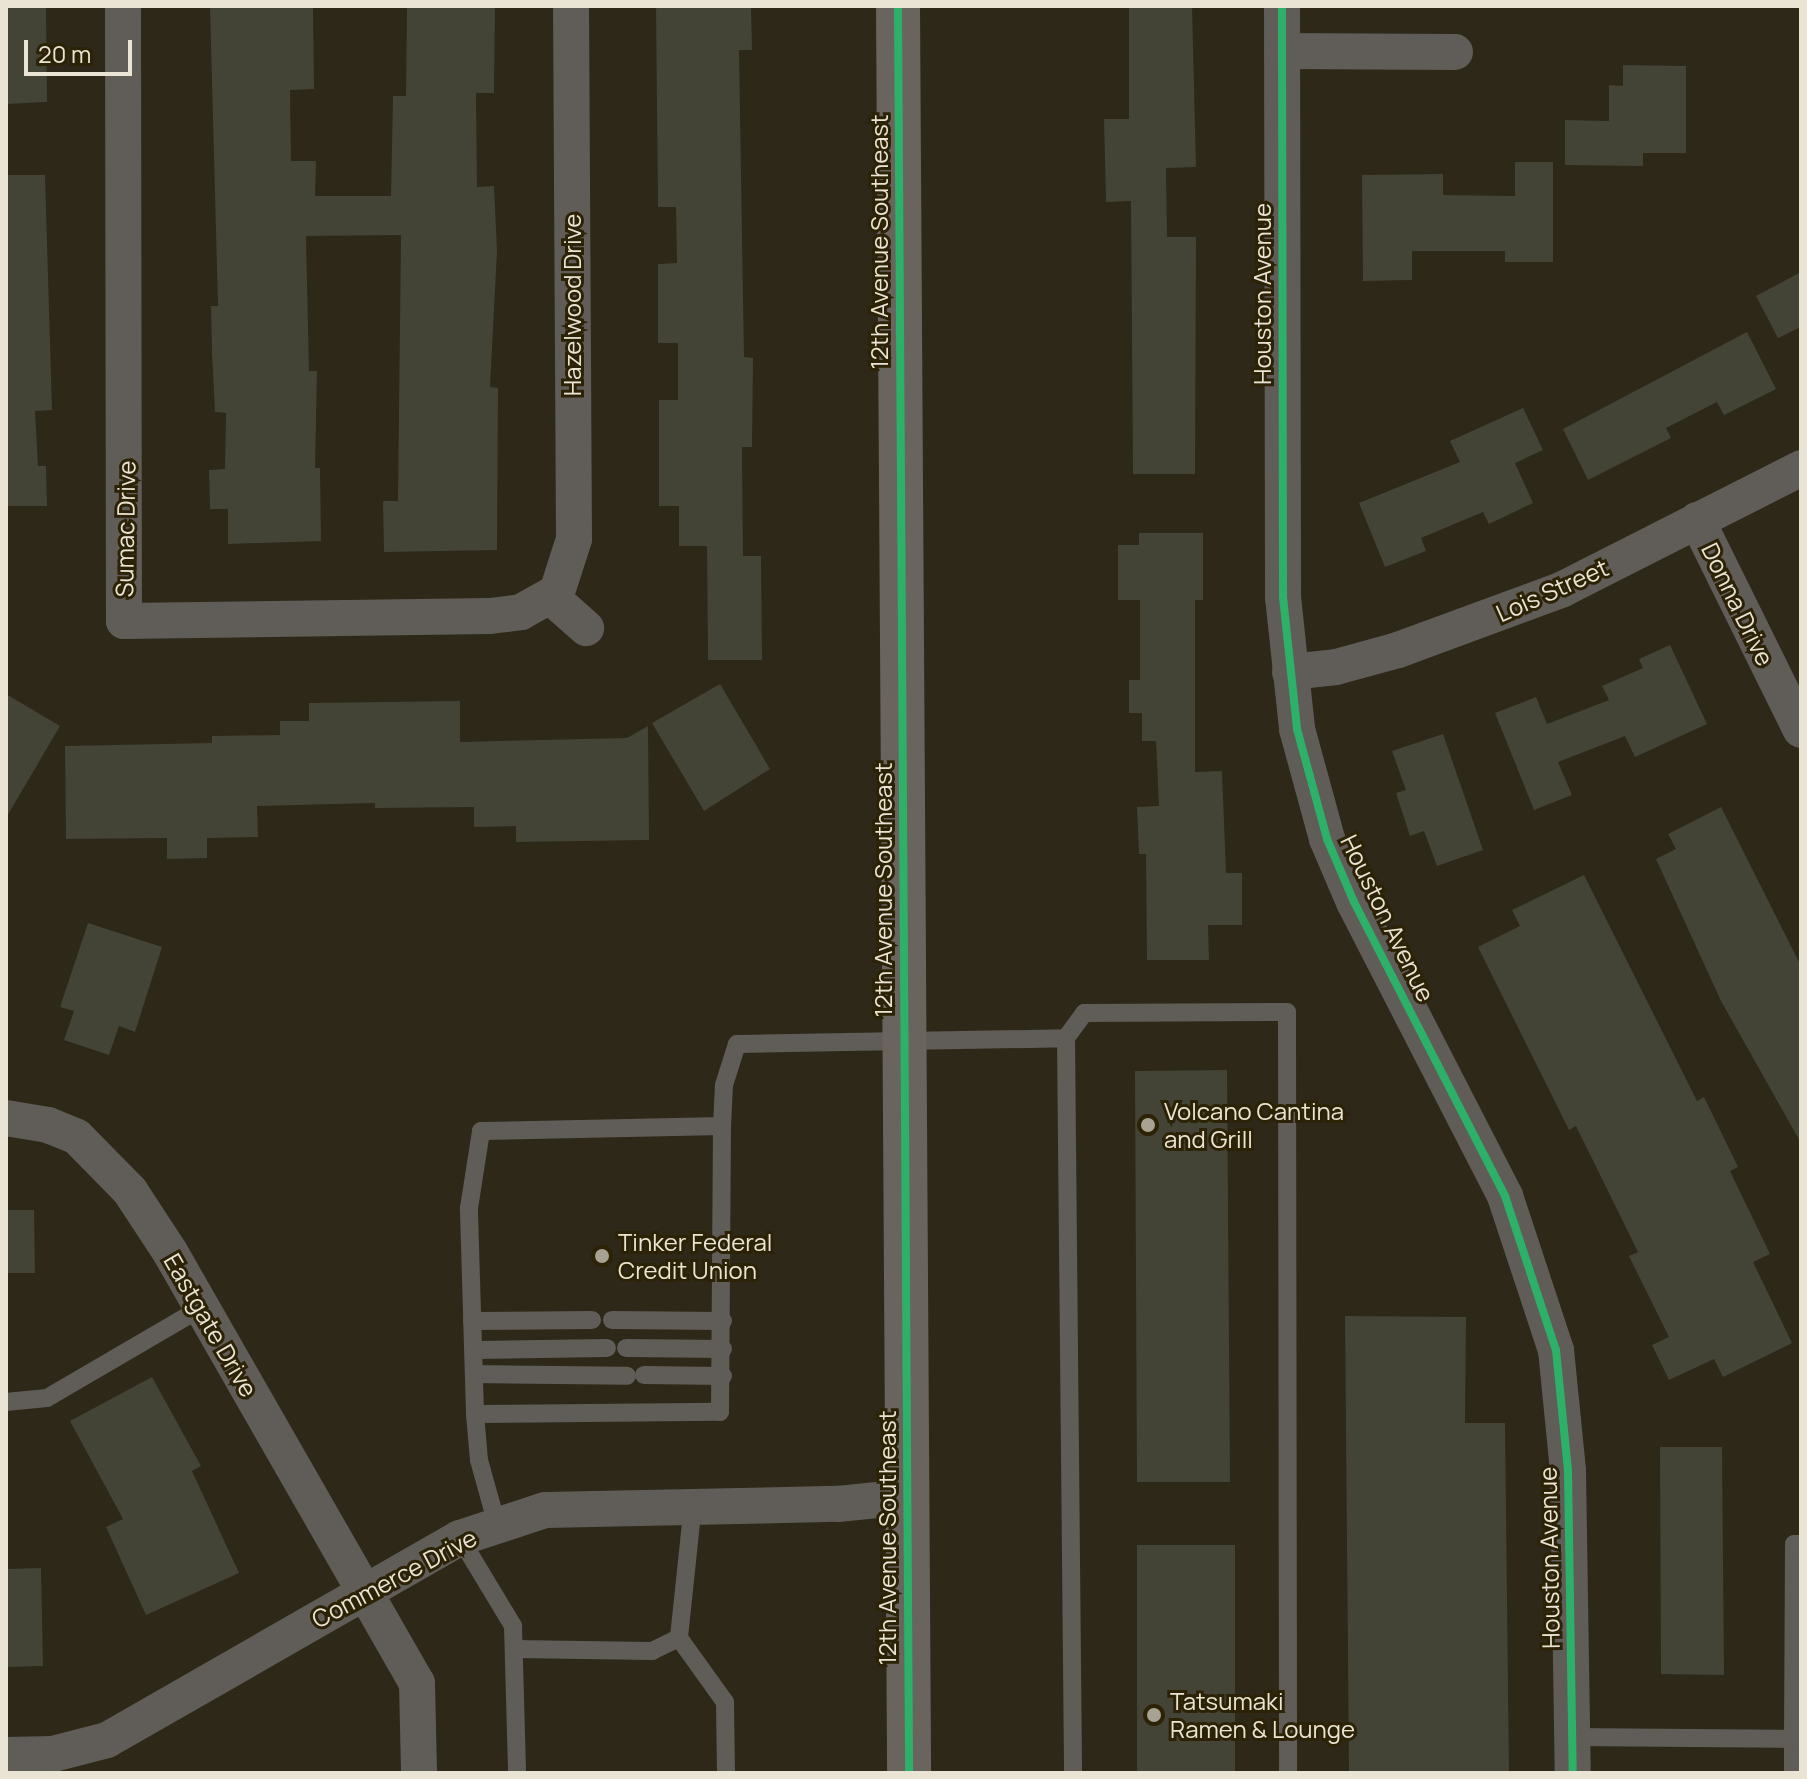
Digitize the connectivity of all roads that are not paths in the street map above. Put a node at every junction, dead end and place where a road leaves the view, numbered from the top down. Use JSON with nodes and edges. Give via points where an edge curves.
{"nodes":[{"id":1,"x":123,"y":6,"type":"edge"},
{"id":2,"x":571,"y":6,"type":"edge"},
{"id":3,"x":898,"y":6,"type":"edge"},
{"id":4,"x":1282,"y":6,"type":"edge"},
{"id":5,"x":1282,"y":51,"type":"junction"},
{"id":6,"x":1455,"y":52,"type":"dead end"},
{"id":7,"x":1801,"y":468,"type":"edge"},
{"id":8,"x":1697,"y":520,"type":"junction"},
{"id":9,"x":551,"y":597,"type":"junction"},
{"id":10,"x":586,"y":628,"type":"dead end"},
{"id":11,"x":1290,"y":672,"type":"junction"},
{"id":12,"x":1801,"y":730,"type":"edge"},
{"id":13,"x":1066,"y":1038,"type":"junction"},
{"id":14,"x":904,"y":1041,"type":"junction"},
{"id":15,"x":6,"y":1118,"type":"edge"},
{"id":16,"x":722,"y":1126,"type":"junction"},
{"id":17,"x":201,"y":1308,"type":"junction"},
{"id":18,"x":592,"y":1320,"type":"dead end"},
{"id":19,"x":612,"y":1320,"type":"dead end"},
{"id":20,"x":472,"y":1321,"type":"junction"},
{"id":21,"x":723,"y":1321,"type":"junction"},
{"id":22,"x":723,"y":1349,"type":"junction"},
{"id":23,"x":474,"y":1350,"type":"junction"},
{"id":24,"x":474,"y":1374,"type":"junction"},
{"id":25,"x":723,"y":1376,"type":"junction"},
{"id":26,"x":6,"y":1402,"type":"edge"},
{"id":27,"x":475,"y":1414,"type":"junction"},
{"id":28,"x":907,"y":1497,"type":"junction"},
{"id":29,"x":693,"y":1504,"type":"junction"},
{"id":30,"x":497,"y":1525,"type":"junction"},
{"id":31,"x":460,"y":1538,"type":"junction"},
{"id":32,"x":1801,"y":1544,"type":"edge"},
{"id":33,"x":363,"y":1591,"type":"junction"},
{"id":34,"x":679,"y":1638,"type":"junction"},
{"id":35,"x":514,"y":1649,"type":"junction"},
{"id":36,"x":1798,"y":1659,"type":"edge"},
{"id":37,"x":1572,"y":1737,"type":"junction"},
{"id":38,"x":1793,"y":1739,"type":"junction"},
{"id":39,"x":6,"y":1755,"type":"edge"},
{"id":40,"x":83,"y":1760,"type":"edge"},
{"id":41,"x":419,"y":1773,"type":"edge"},
{"id":42,"x":517,"y":1773,"type":"edge"},
{"id":43,"x":726,"y":1773,"type":"edge"},
{"id":44,"x":909,"y":1773,"type":"edge"},
{"id":45,"x":1073,"y":1773,"type":"edge"},
{"id":46,"x":1288,"y":1773,"type":"edge"},
{"id":47,"x":1573,"y":1773,"type":"edge"},
{"id":48,"x":1793,"y":1773,"type":"edge"}],
"edges":[{"from":1,"to":9,"type":"street","name":"Sumac Drive","via":[[124,621],[490,616],[521,612]]},
{"from":2,"to":9,"type":"street","name":"Hazelwood Drive","via":[[574,539],[564,580]]},
{"from":3,"to":14,"type":"main road","name":"12th Avenue Southeast"},
{"from":4,"to":5,"type":"street","name":"Houston Avenue"},
{"from":5,"to":6,"type":"street"},
{"from":5,"to":11,"type":"street","name":"Houston Avenue","via":[[1283,570]]},
{"from":7,"to":8,"type":"street","name":"Lois Street"},
{"from":8,"to":11,"type":"street","name":"Lois Street","via":[[1561,590],[1472,624],[1336,667]]},
{"from":8,"to":12,"type":"street","name":"Donna Drive"},
{"from":9,"to":10,"type":"street"},
{"from":11,"to":37,"type":"street","name":"Houston Avenue","via":[[1297,729],[1327,839],[1505,1196],[1556,1350],[1568,1471]]},
{"from":13,"to":14,"type":"lane"},
{"from":13,"to":45,"type":"lane"},
{"from":13,"to":46,"type":"lane","via":[[1084,1013],[1287,1012]]},
{"from":14,"to":16,"type":"lane","via":[[737,1044],[724,1085]]},
{"from":14,"to":28,"type":"main road","name":"12th Avenue Southeast"},
{"from":15,"to":17,"type":"street","name":"Eastgate Drive","via":[[48,1125],[77,1137],[104,1159],[130,1191]]},
{"from":16,"to":20,"type":"lane","via":[[481,1131],[469,1208]]},
{"from":16,"to":21,"type":"lane"},
{"from":17,"to":26,"type":"lane","via":[[47,1398]]},
{"from":17,"to":33,"type":"street","name":"Eastgate Drive"},
{"from":18,"to":20,"type":"lane"},
{"from":19,"to":21,"type":"lane"},
{"from":20,"to":23,"type":"lane"},
{"from":21,"to":22,"type":"lane"},
{"from":22,"to":23,"type":"lane"},
{"from":22,"to":25,"type":"lane"},
{"from":23,"to":24,"type":"lane"},
{"from":24,"to":25,"type":"lane"},
{"from":24,"to":27,"type":"lane"},
{"from":25,"to":27,"type":"lane","via":[[720,1412]]},
{"from":27,"to":30,"type":"lane","via":[[479,1460]]},
{"from":28,"to":29,"type":"street","name":"Commerce Drive","via":[[838,1504]]},
{"from":28,"to":44,"type":"main road","name":"12th Avenue Southeast"},
{"from":29,"to":30,"type":"street","name":"Commerce Drive","via":[[545,1510]]},
{"from":29,"to":34,"type":"lane"},
{"from":30,"to":31,"type":"street","name":"Commerce Drive"},
{"from":31,"to":33,"type":"street","name":"Commerce Drive"},
{"from":31,"to":35,"type":"lane","via":[[513,1626]]},
{"from":32,"to":36,"type":"lane","via":[[1794,1544]]},
{"from":33,"to":40,"type":"street","name":"Commerce Drive"},
{"from":33,"to":41,"type":"street","name":"Eastgate Drive","via":[[417,1683]]},
{"from":34,"to":35,"type":"lane","via":[[652,1651]]},
{"from":34,"to":43,"type":"lane","via":[[725,1702]]},
{"from":35,"to":42,"type":"lane"},
{"from":36,"to":38,"type":"lane"},
{"from":37,"to":38,"type":"lane"},
{"from":37,"to":47,"type":"street","name":"Houston Avenue"},
{"from":38,"to":48,"type":"lane"},
{"from":39,"to":40,"type":"street","name":"Commerce Drive"}]}
